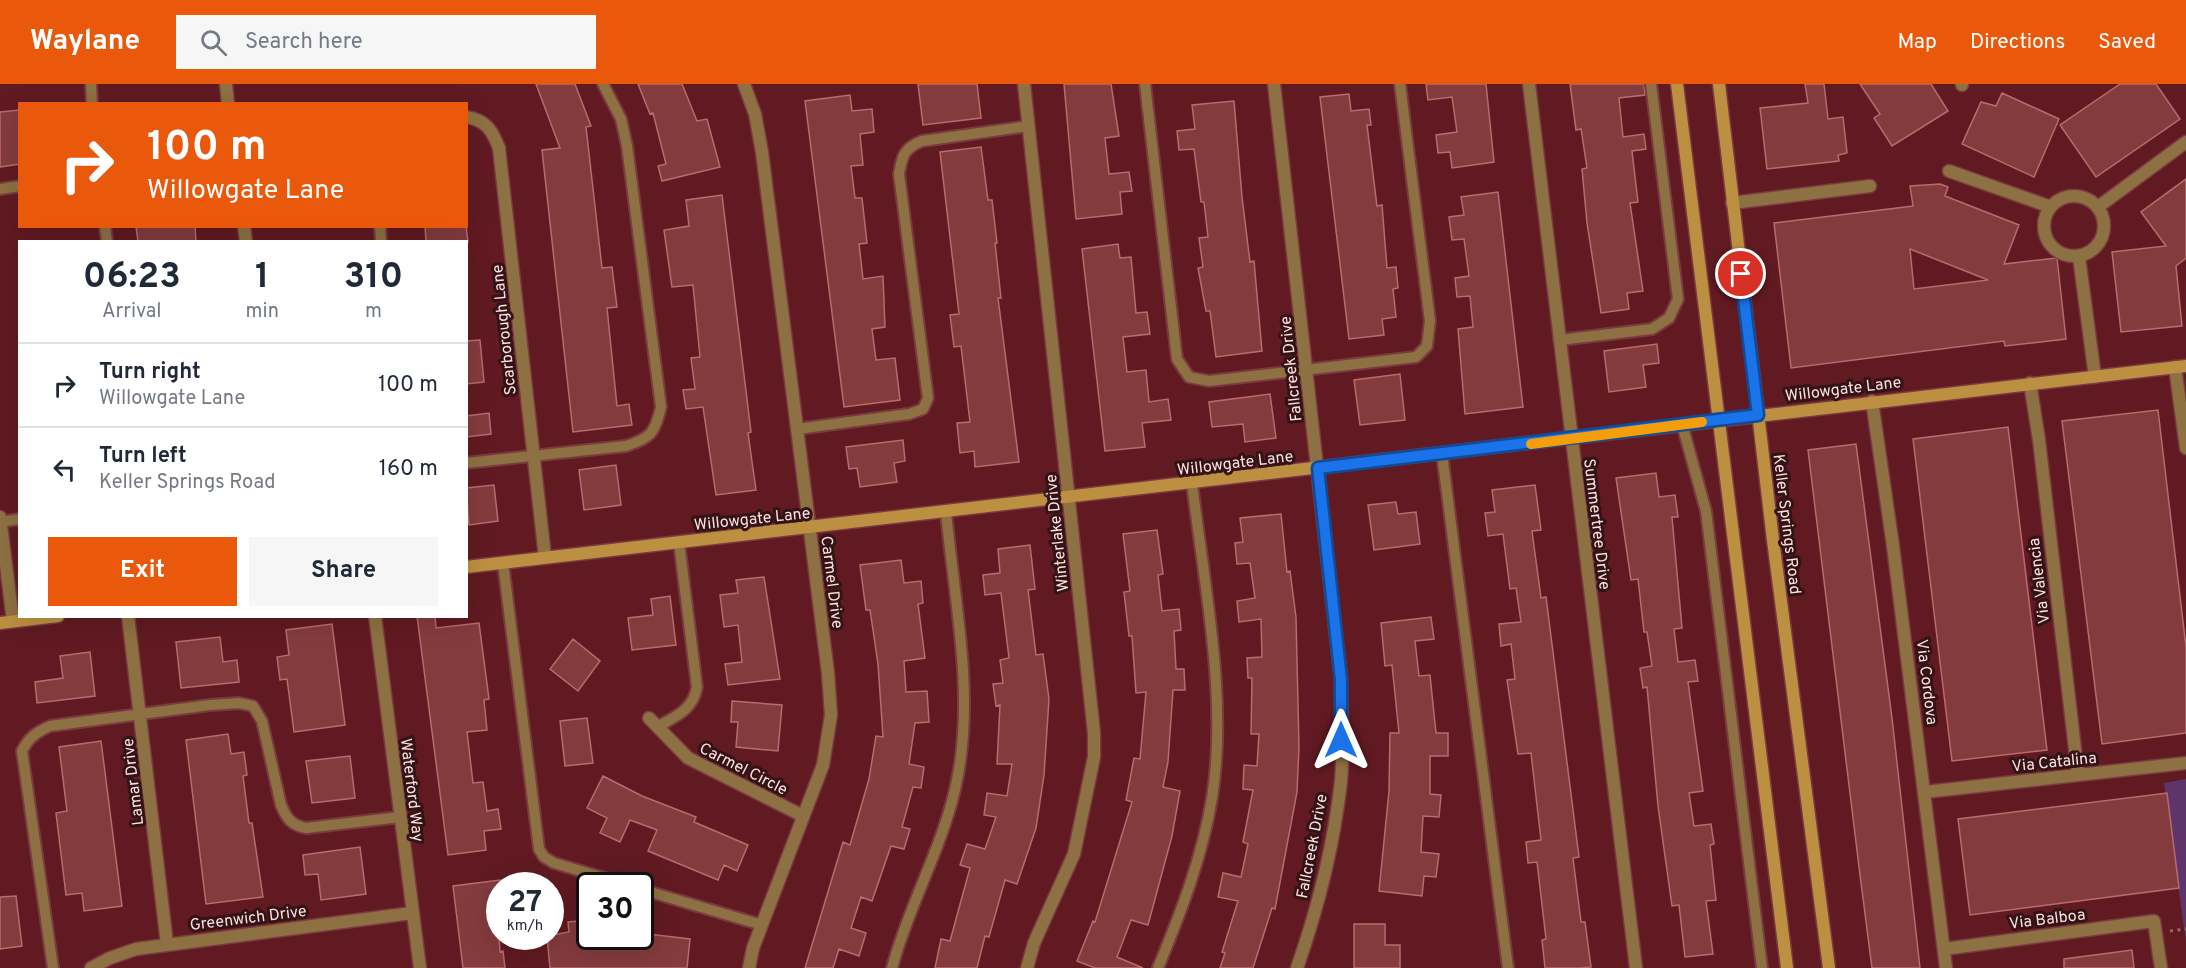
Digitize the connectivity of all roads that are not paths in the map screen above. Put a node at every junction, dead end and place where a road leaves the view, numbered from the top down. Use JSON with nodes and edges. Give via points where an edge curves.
{"nodes":[{"id":1,"x":91,"y":84,"type":"edge"},
{"id":2,"x":226,"y":84,"type":"edge"},
{"id":3,"x":603,"y":84,"type":"edge"},
{"id":4,"x":744,"y":84,"type":"edge"},
{"id":5,"x":1024,"y":84,"type":"edge"},
{"id":6,"x":1145,"y":84,"type":"edge"},
{"id":7,"x":1274,"y":84,"type":"edge"},
{"id":8,"x":1400,"y":84,"type":"edge"},
{"id":9,"x":1529,"y":84,"type":"edge"},
{"id":10,"x":1651,"y":84,"type":"edge"},
{"id":11,"x":1677,"y":84,"type":"edge"},
{"id":12,"x":1719,"y":84,"type":"edge"},
{"id":13,"x":92,"y":102,"type":"edge"},
{"id":14,"x":228,"y":102,"type":"edge"},
{"id":15,"x":468,"y":117,"type":"edge"},
{"id":16,"x":1029,"y":126,"type":"junction"},
{"id":17,"x":2186,"y":142,"type":"edge"},
{"id":18,"x":1949,"y":171,"type":"dead end"},
{"id":19,"x":18,"y":186,"type":"edge"},
{"id":20,"x":1870,"y":186,"type":"dead end"},
{"id":21,"x":0,"y":189,"type":"edge"},
{"id":22,"x":1732,"y":203,"type":"junction"},
{"id":23,"x":2051,"y":207,"type":"junction"},
{"id":24,"x":2098,"y":207,"type":"junction"},
{"id":25,"x":2079,"y":257,"type":"junction"},
{"id":26,"x":1559,"y":339,"type":"junction"},
{"id":27,"x":2181,"y":367,"type":"edge"},
{"id":28,"x":1306,"y":370,"type":"junction"},
{"id":29,"x":2095,"y":377,"type":"junction"},
{"id":30,"x":2030,"y":383,"type":"junction"},
{"id":31,"x":1872,"y":401,"type":"junction"},
{"id":32,"x":1758,"y":415,"type":"junction"},
{"id":33,"x":1719,"y":420,"type":"junction"},
{"id":34,"x":1682,"y":424,"type":"junction"},
{"id":35,"x":797,"y":429,"type":"junction"},
{"id":36,"x":1570,"y":439,"type":"junction"},
{"id":37,"x":2186,"y":448,"type":"edge"},
{"id":38,"x":1442,"y":454,"type":"junction"},
{"id":39,"x":533,"y":455,"type":"junction"},
{"id":40,"x":468,"y":463,"type":"edge"},
{"id":41,"x":1318,"y":468,"type":"junction"},
{"id":42,"x":1192,"y":483,"type":"junction"},
{"id":43,"x":1069,"y":498,"type":"junction"},
{"id":44,"x":946,"y":512,"type":"junction"},
{"id":45,"x":0,"y":517,"type":"edge"},
{"id":46,"x":18,"y":519,"type":"edge"},
{"id":47,"x":0,"y":522,"type":"edge"},
{"id":48,"x":809,"y":528,"type":"junction"},
{"id":49,"x":679,"y":542,"type":"junction"},
{"id":50,"x":545,"y":557,"type":"junction"},
{"id":51,"x":503,"y":562,"type":"junction"},
{"id":52,"x":468,"y":567,"type":"edge"},
{"id":53,"x":40,"y":618,"type":"edge"},
{"id":54,"x":128,"y":618,"type":"edge"},
{"id":55,"x":375,"y":618,"type":"edge"},
{"id":56,"x":14,"y":621,"type":"junction"},
{"id":57,"x":0,"y":623,"type":"edge"},
{"id":58,"x":140,"y":715,"type":"junction"},
{"id":59,"x":653,"y":722,"type":"joint"},
{"id":60,"x":2186,"y":763,"type":"edge"},
{"id":61,"x":2078,"y":775,"type":"junction"},
{"id":62,"x":1925,"y":792,"type":"junction"},
{"id":63,"x":803,"y":816,"type":"junction"},
{"id":64,"x":400,"y":817,"type":"junction"},
{"id":65,"x":584,"y":872,"type":"edge"},
{"id":66,"x":654,"y":893,"type":"edge"},
{"id":67,"x":412,"y":913,"type":"junction"},
{"id":68,"x":762,"y":926,"type":"junction"},
{"id":69,"x":167,"y":944,"type":"junction"},
{"id":70,"x":1944,"y":949,"type":"junction"},
{"id":71,"x":53,"y":968,"type":"edge"},
{"id":72,"x":91,"y":968,"type":"edge"},
{"id":73,"x":420,"y":968,"type":"edge"},
{"id":74,"x":749,"y":968,"type":"edge"},
{"id":75,"x":891,"y":968,"type":"edge"},
{"id":76,"x":1027,"y":968,"type":"edge"},
{"id":77,"x":1158,"y":968,"type":"edge"},
{"id":78,"x":1297,"y":968,"type":"edge"},
{"id":79,"x":1508,"y":968,"type":"edge"},
{"id":80,"x":1636,"y":968,"type":"edge"},
{"id":81,"x":1762,"y":968,"type":"edge"},
{"id":82,"x":1787,"y":968,"type":"edge"},
{"id":83,"x":1829,"y":968,"type":"edge"},
{"id":84,"x":1946,"y":968,"type":"edge"},
{"id":85,"x":2161,"y":968,"type":"edge"}],
"edges":[{"from":1,"to":13,"type":"lane"},
{"from":2,"to":14,"type":"street"},
{"from":3,"to":39,"type":"lane","via":[[621,119],[627,146],[661,407],[656,428],[643,440],[626,446]]},
{"from":4,"to":35,"type":"street","name":"Carmel Drive","via":[[762,152]]},
{"from":5,"to":16,"type":"street","name":"Winterlake Drive"},
{"from":6,"to":28,"type":"lane","via":[[1178,359],[1189,377],[1209,381]]},
{"from":7,"to":28,"type":"street","name":"Fallcreek Drive"},
{"from":8,"to":28,"type":"lane","via":[[1430,321],[1427,346],[1416,357]]},
{"from":9,"to":26,"type":"street","name":"Summertree Drive"},
{"from":10,"to":26,"type":"lane","via":[[1678,299],[1669,318],[1652,329]]},
{"from":11,"to":33,"type":"street"},
{"from":12,"to":22,"type":"street","name":"Keller Springs Road"},
{"from":15,"to":39,"type":"street","name":"Scarborough Lane","via":[[483,121],[499,148]]},
{"from":16,"to":35,"type":"lane","via":[[922,141],[908,147],[902,157],[899,174],[928,398],[923,409]]},
{"from":16,"to":43,"type":"street","name":"Winterlake Drive"},
{"from":17,"to":24,"type":"street"},
{"from":18,"to":23,"type":"street"},
{"from":19,"to":21,"type":"lane"},
{"from":20,"to":22,"type":"street"},
{"from":22,"to":32,"type":"street","name":"Keller Springs Road"},
{"from":23,"to":24,"type":"street","via":[[2066,197],[2084,197]]},
{"from":23,"to":25,"type":"street","via":[[2044,224],[2048,242],[2061,254]]},
{"from":24,"to":25,"type":"street","via":[[2105,227],[2098,247]]},
{"from":25,"to":29,"type":"street"},
{"from":26,"to":36,"type":"street","name":"Summertree Drive"},
{"from":27,"to":29,"type":"street","name":"Willowgate Lane"},
{"from":27,"to":37,"type":"street"},
{"from":28,"to":41,"type":"street","name":"Fallcreek Drive"},
{"from":29,"to":30,"type":"street","name":"Willowgate Lane"},
{"from":30,"to":31,"type":"street","name":"Willowgate Lane"},
{"from":30,"to":61,"type":"street","name":"Via Valencia"},
{"from":31,"to":32,"type":"street","name":"Willowgate Lane"},
{"from":31,"to":62,"type":"street","name":"Via Cordova"},
{"from":32,"to":33,"type":"street","name":"Willowgate Lane"},
{"from":32,"to":83,"type":"street","name":"Keller Springs Road"},
{"from":33,"to":34,"type":"street","name":"Willowgate Lane"},
{"from":33,"to":82,"type":"street"},
{"from":34,"to":36,"type":"street","name":"Willowgate Lane"},
{"from":34,"to":81,"type":"lane","via":[[1706,511]]},
{"from":35,"to":48,"type":"street","name":"Carmel Drive"},
{"from":36,"to":38,"type":"street","name":"Willowgate Lane"},
{"from":36,"to":80,"type":"street","name":"Summertree Drive"},
{"from":38,"to":41,"type":"street","name":"Willowgate Lane"},
{"from":38,"to":79,"type":"lane"},
{"from":39,"to":40,"type":"lane"},
{"from":39,"to":50,"type":"street","name":"Scarborough Lane"},
{"from":41,"to":42,"type":"street","name":"Willowgate Lane"},
{"from":41,"to":78,"type":"street","name":"Fallcreek Drive","via":[[1341,680],[1341,779],[1311,929]]},
{"from":42,"to":43,"type":"street","name":"Willowgate Lane"},
{"from":42,"to":77,"type":"lane","via":[[1215,675],[1216,739],[1212,796],[1198,864]]},
{"from":43,"to":44,"type":"street","name":"Willowgate Lane"},
{"from":43,"to":76,"type":"street","name":"Winterlake Drive","via":[[1094,757],[1074,854],[1034,943]]},
{"from":44,"to":48,"type":"street","name":"Willowgate Lane"},
{"from":44,"to":75,"type":"lane","via":[[965,715],[958,776],[934,854]]},
{"from":45,"to":47,"type":"street"},
{"from":46,"to":47,"type":"lane"},
{"from":47,"to":56,"type":"street"},
{"from":48,"to":49,"type":"street","name":"Willowgate Lane"},
{"from":48,"to":63,"type":"street","name":"Carmel Drive","via":[[831,715],[823,765]]},
{"from":49,"to":50,"type":"street","name":"Willowgate Lane"},
{"from":49,"to":59,"type":"lane","via":[[697,687],[695,701],[683,713]]},
{"from":50,"to":51,"type":"street","name":"Willowgate Lane"},
{"from":51,"to":52,"type":"street","name":"Willowgate Lane"},
{"from":51,"to":65,"type":"lane","via":[[539,849],[554,863]]},
{"from":53,"to":56,"type":"street"},
{"from":54,"to":58,"type":"street","name":"Lamar Drive"},
{"from":55,"to":64,"type":"street","name":"Waterford Way"},
{"from":56,"to":57,"type":"street"},
{"from":58,"to":64,"type":"lane","via":[[210,705],[253,706],[262,721],[281,805],[286,818],[295,826]]},
{"from":58,"to":69,"type":"street","name":"Lamar Drive"},
{"from":58,"to":71,"type":"lane","via":[[50,726],[28,739],[22,751]]},
{"from":59,"to":63,"type":"street","name":"Carmel Circle","via":[[688,758]]},
{"from":60,"to":61,"type":"street","name":"Via Catalina"},
{"from":61,"to":62,"type":"street","name":"Via Catalina"},
{"from":62,"to":70,"type":"street","name":"Via Cordova"},
{"from":63,"to":68,"type":"street","name":"Carmel Drive"},
{"from":64,"to":67,"type":"street","name":"Waterford Way"},
{"from":66,"to":68,"type":"lane"},
{"from":67,"to":69,"type":"street","name":"Greenwich Drive"},
{"from":67,"to":73,"type":"street","name":"Waterford Way"},
{"from":68,"to":74,"type":"street","name":"Carmel Drive"},
{"from":69,"to":72,"type":"street","name":"Greenwich Drive","via":[[136,949]]},
{"from":70,"to":84,"type":"street","name":"Via Cordova"},
{"from":70,"to":85,"type":"street","name":"Via Balboa","via":[[2154,921]]}]}
